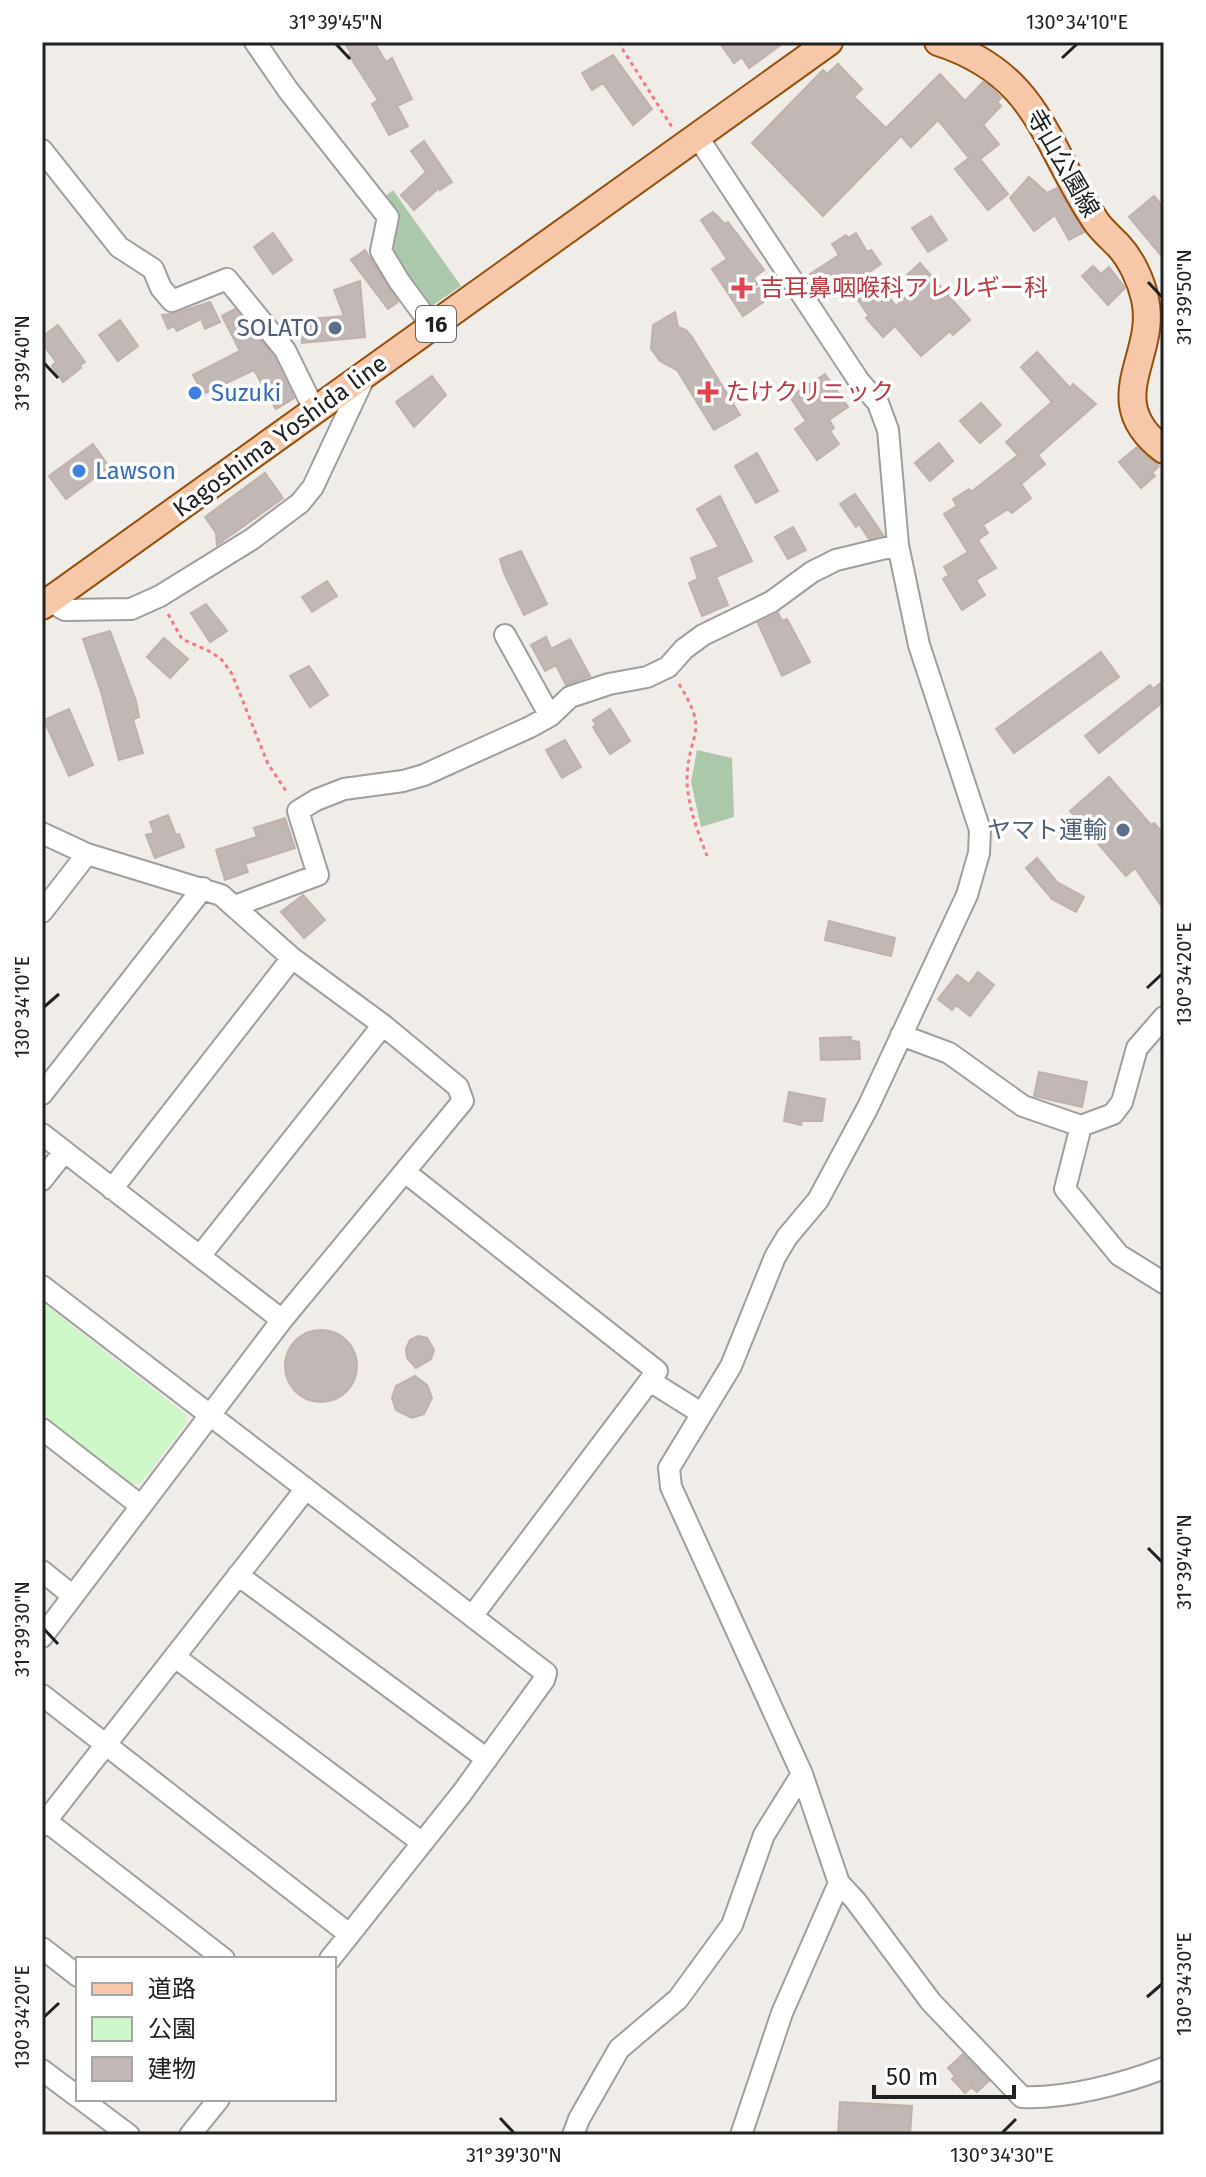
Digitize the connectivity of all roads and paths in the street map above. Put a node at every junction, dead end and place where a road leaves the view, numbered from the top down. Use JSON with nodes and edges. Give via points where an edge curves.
{"nodes":[{"id":1,"x":255,"y":42,"type":"edge"},
{"id":2,"x":618,"y":42,"type":"edge"},
{"id":3,"x":829,"y":42,"type":"edge"},
{"id":4,"x":938,"y":42,"type":"edge"},
{"id":5,"x":690,"y":140,"type":"junction"},
{"id":6,"x":42,"y":150,"type":"edge"},
{"id":7,"x":432,"y":326,"type":"junction"},
{"id":8,"x":367,"y":373,"type":"junction"},
{"id":9,"x":315,"y":411,"type":"junction"},
{"id":10,"x":1164,"y":450,"type":"edge"},
{"id":11,"x":898,"y":545,"type":"junction"},
{"id":12,"x":160,"y":596,"type":"junction"},
{"id":13,"x":46,"y":603,"type":"edge"},
{"id":14,"x":505,"y":635,"type":"dead end"},
{"id":15,"x":668,"y":667,"type":"junction"},
{"id":16,"x":550,"y":716,"type":"junction"},
{"id":17,"x":298,"y":811,"type":"junction"},
{"id":18,"x":42,"y":833,"type":"edge"},
{"id":19,"x":87,"y":854,"type":"junction"},
{"id":20,"x":707,"y":856,"type":"dead end"},
{"id":21,"x":203,"y":888,"type":"junction"},
{"id":22,"x":235,"y":906,"type":"junction"},
{"id":23,"x":42,"y":912,"type":"edge"},
{"id":24,"x":292,"y":958,"type":"junction"},
{"id":25,"x":1164,"y":1017,"type":"edge"},
{"id":26,"x":383,"y":1025,"type":"junction"},
{"id":27,"x":901,"y":1035,"type":"junction"},
{"id":28,"x":42,"y":1094,"type":"edge"},
{"id":29,"x":1081,"y":1126,"type":"junction"},
{"id":30,"x":42,"y":1134,"type":"edge"},
{"id":31,"x":64,"y":1152,"type":"junction"},
{"id":32,"x":405,"y":1172,"type":"junction"},
{"id":33,"x":42,"y":1180,"type":"edge"},
{"id":34,"x":112,"y":1189,"type":"junction"},
{"id":35,"x":200,"y":1256,"type":"junction"},
{"id":36,"x":1164,"y":1283,"type":"edge"},
{"id":37,"x":42,"y":1286,"type":"edge"},
{"id":38,"x":282,"y":1320,"type":"junction"},
{"id":39,"x":650,"y":1381,"type":"junction"},
{"id":40,"x":701,"y":1413,"type":"junction"},
{"id":41,"x":209,"y":1416,"type":"junction"},
{"id":42,"x":42,"y":1429,"type":"edge"},
{"id":43,"x":305,"y":1490,"type":"junction"},
{"id":44,"x":141,"y":1506,"type":"junction"},
{"id":45,"x":42,"y":1571,"type":"edge"},
{"id":46,"x":238,"y":1575,"type":"junction"},
{"id":47,"x":73,"y":1596,"type":"junction"},
{"id":48,"x":473,"y":1615,"type":"junction"},
{"id":49,"x":42,"y":1637,"type":"edge"},
{"id":50,"x":175,"y":1657,"type":"junction"},
{"id":51,"x":42,"y":1695,"type":"edge"},
{"id":52,"x":106,"y":1744,"type":"junction"},
{"id":53,"x":487,"y":1759,"type":"junction"},
{"id":54,"x":802,"y":1774,"type":"junction"},
{"id":55,"x":44,"y":1823,"type":"edge"},
{"id":56,"x":421,"y":1842,"type":"junction"},
{"id":57,"x":839,"y":1883,"type":"junction"},
{"id":58,"x":349,"y":1934,"type":"junction"},
{"id":59,"x":42,"y":1948,"type":"edge"},
{"id":60,"x":221,"y":1957,"type":"edge"},
{"id":61,"x":332,"y":1957,"type":"edge"},
{"id":62,"x":76,"y":1974,"type":"edge"},
{"id":63,"x":1164,"y":2068,"type":"edge"},
{"id":64,"x":42,"y":2070,"type":"edge"},
{"id":65,"x":76,"y":2096,"type":"edge"},
{"id":66,"x":83,"y":2101,"type":"edge"},
{"id":67,"x":217,"y":2101,"type":"edge"},
{"id":68,"x":129,"y":2135,"type":"edge"},
{"id":69,"x":190,"y":2135,"type":"edge"},
{"id":70,"x":573,"y":2135,"type":"edge"},
{"id":71,"x":741,"y":2135,"type":"edge"}],
"edges":[{"from":1,"to":7,"type":"street","via":[[388,217],[381,251]]},
{"from":2,"to":5,"type":"path"},
{"from":3,"to":5,"type":"main road","name":"Kagoshima Yoshida line","number":"16"},
{"from":4,"to":10,"type":"main road","name":"寺山公園線","via":[[985,61],[1033,107],[1098,224],[1136,273],[1147,326],[1133,384],[1134,414]]},
{"from":5,"to":7,"type":"main road","name":"Kagoshima Yoshida line","number":"16"},
{"from":5,"to":11,"type":"street","via":[[878,403],[888,430]]},
{"from":6,"to":9,"type":"street","via":[[119,247],[153,269],[172,301],[227,279],[285,350]]},
{"from":7,"to":8,"type":"main road","name":"Kagoshima Yoshida line","number":"16"},
{"from":8,"to":9,"type":"main road","name":"Kagoshima Yoshida line","number":"16"},
{"from":8,"to":12,"type":"street","via":[[323,469],[300,503]]},
{"from":9,"to":13,"type":"main road","name":"Kagoshima Yoshida line","number":"16"},
{"from":11,"to":15,"type":"street","via":[[836,560],[812,572],[771,602],[703,635]]},
{"from":11,"to":27,"type":"street","via":[[919,645],[980,830],[967,895]]},
{"from":12,"to":13,"type":"street","via":[[131,609],[109,611],[65,610]]},
{"from":12,"to":17,"type":"path","via":[[182,639],[211,652],[232,674],[268,764]]},
{"from":14,"to":16,"type":"street"},
{"from":15,"to":16,"type":"street","via":[[570,697]]},
{"from":15,"to":20,"type":"path","via":[[696,714],[687,779]]},
{"from":16,"to":17,"type":"street","via":[[424,775],[344,789]]},
{"from":17,"to":22,"type":"street","via":[[318,875]]},
{"from":18,"to":19,"type":"street"},
{"from":19,"to":21,"type":"street"},
{"from":19,"to":23,"type":"street"},
{"from":21,"to":22,"type":"street"},
{"from":21,"to":28,"type":"street"},
{"from":22,"to":24,"type":"street"},
{"from":24,"to":26,"type":"street"},
{"from":24,"to":34,"type":"street"},
{"from":25,"to":29,"type":"street","via":[[1137,1048],[1122,1102],[1113,1114]]},
{"from":26,"to":32,"type":"street","via":[[458,1087],[463,1101]]},
{"from":26,"to":35,"type":"street"},
{"from":27,"to":29,"type":"street","via":[[949,1053],[1023,1106]]},
{"from":27,"to":40,"type":"street","via":[[818,1200],[775,1257],[731,1366]]},
{"from":29,"to":36,"type":"street","via":[[1065,1189],[1119,1255]]},
{"from":30,"to":31,"type":"street"},
{"from":31,"to":33,"type":"street"},
{"from":31,"to":34,"type":"street"},
{"from":32,"to":38,"type":"street"},
{"from":32,"to":39,"type":"street","via":[[657,1371]]},
{"from":34,"to":35,"type":"street"},
{"from":35,"to":38,"type":"street"},
{"from":37,"to":41,"type":"street"},
{"from":38,"to":41,"type":"street"},
{"from":39,"to":40,"type":"street"},
{"from":39,"to":48,"type":"street"},
{"from":40,"to":54,"type":"street","via":[[669,1468],[671,1487]]},
{"from":41,"to":43,"type":"street"},
{"from":41,"to":44,"type":"street"},
{"from":42,"to":44,"type":"street"},
{"from":43,"to":46,"type":"street"},
{"from":43,"to":48,"type":"street"},
{"from":44,"to":47,"type":"street"},
{"from":45,"to":47,"type":"street"},
{"from":46,"to":50,"type":"street"},
{"from":46,"to":53,"type":"street"},
{"from":47,"to":49,"type":"street"},
{"from":48,"to":53,"type":"street","via":[[546,1673]]},
{"from":50,"to":52,"type":"street"},
{"from":50,"to":56,"type":"street"},
{"from":51,"to":52,"type":"street"},
{"from":52,"to":55,"type":"street"},
{"from":52,"to":58,"type":"street"},
{"from":53,"to":56,"type":"street"},
{"from":54,"to":57,"type":"street"},
{"from":54,"to":70,"type":"street","via":[[764,1835],[732,1925],[678,1999],[619,2049]]},
{"from":55,"to":60,"type":"street"},
{"from":56,"to":58,"type":"street"},
{"from":57,"to":63,"type":"street","via":[[931,2002],[1022,2097],[1044,2098]]},
{"from":57,"to":71,"type":"street","via":[[782,2013]]},
{"from":58,"to":61,"type":"street"},
{"from":59,"to":62,"type":"street"},
{"from":64,"to":65,"type":"street"},
{"from":66,"to":68,"type":"street"},
{"from":67,"to":69,"type":"street"}]}
